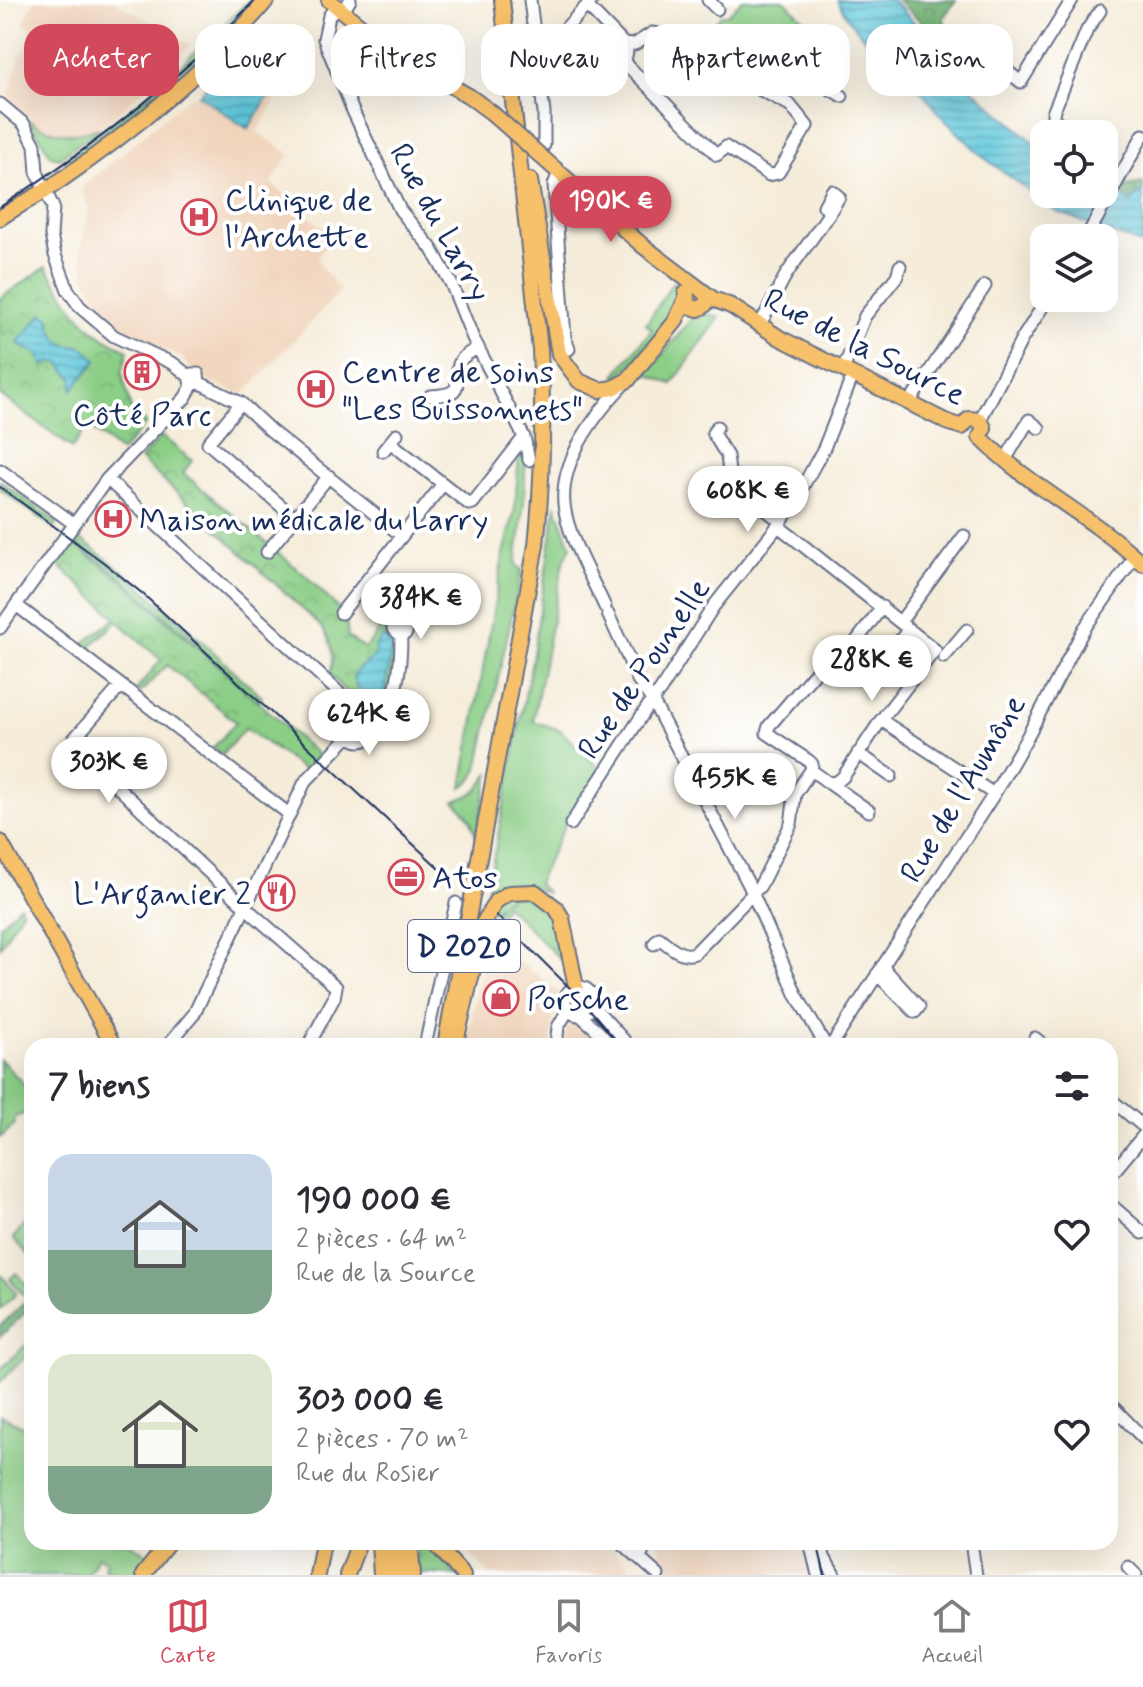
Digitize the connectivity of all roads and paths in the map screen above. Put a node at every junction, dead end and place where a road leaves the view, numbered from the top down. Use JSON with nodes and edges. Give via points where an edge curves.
{"nodes":[{"id":1,"x":267,"y":0,"type":"edge"},
{"id":2,"x":502,"y":0,"type":"edge"},
{"id":3,"x":511,"y":0,"type":"edge"},
{"id":4,"x":530,"y":0,"type":"edge"},
{"id":5,"x":1072,"y":0,"type":"edge"},
{"id":6,"x":590,"y":3,"type":"edge"},
{"id":7,"x":340,"y":4,"type":"edge"},
{"id":8,"x":1100,"y":11,"type":"dead end"},
{"id":9,"x":532,"y":24,"type":"edge"},
{"id":10,"x":570,"y":24,"type":"edge"},
{"id":11,"x":608,"y":24,"type":"edge"},
{"id":12,"x":628,"y":66,"type":"edge"},
{"id":13,"x":1013,"y":76,"type":"edge"},
{"id":14,"x":644,"y":82,"type":"edge"},
{"id":15,"x":540,"y":96,"type":"edge"},
{"id":16,"x":658,"y":96,"type":"edge"},
{"id":17,"x":773,"y":96,"type":"edge"},
{"id":18,"x":0,"y":104,"type":"edge"},
{"id":19,"x":1056,"y":120,"type":"edge"},
{"id":20,"x":1143,"y":135,"type":"edge"},
{"id":21,"x":537,"y":153,"type":"junction"},
{"id":22,"x":556,"y":169,"type":"junction"},
{"id":23,"x":530,"y":178,"type":"junction"},
{"id":24,"x":46,"y":190,"type":"junction"},
{"id":25,"x":830,"y":213,"type":"dead end"},
{"id":26,"x":0,"y":218,"type":"edge"},
{"id":27,"x":1094,"y":224,"type":"edge"},
{"id":28,"x":667,"y":264,"type":"junction"},
{"id":29,"x":900,"y":266,"type":"dead end"},
{"id":30,"x":985,"y":286,"type":"dead end"},
{"id":31,"x":704,"y":291,"type":"junction"},
{"id":32,"x":687,"y":296,"type":"junction"},
{"id":33,"x":698,"y":309,"type":"junction"},
{"id":34,"x":1039,"y":312,"type":"edge"},
{"id":35,"x":742,"y":314,"type":"junction"},
{"id":36,"x":675,"y":322,"type":"junction"},
{"id":37,"x":759,"y":324,"type":"junction"},
{"id":38,"x":478,"y":347,"type":"junction"},
{"id":39,"x":569,"y":349,"type":"dead end"},
{"id":40,"x":848,"y":372,"type":"junction"},
{"id":41,"x":628,"y":380,"type":"junction"},
{"id":42,"x":194,"y":381,"type":"junction"},
{"id":43,"x":592,"y":389,"type":"junction"},
{"id":44,"x":454,"y":390,"type":"junction"},
{"id":45,"x":430,"y":396,"type":"dead end"},
{"id":46,"x":465,"y":398,"type":"dead end"},
{"id":47,"x":241,"y":403,"type":"junction"},
{"id":48,"x":909,"y":403,"type":"junction"},
{"id":49,"x":597,"y":416,"type":"junction"},
{"id":50,"x":980,"y":420,"type":"junction"},
{"id":51,"x":717,"y":427,"type":"dead end"},
{"id":52,"x":962,"y":427,"type":"junction"},
{"id":53,"x":1039,"y":428,"type":"dead end"},
{"id":54,"x":524,"y":437,"type":"junction"},
{"id":55,"x":980,"y":437,"type":"junction"},
{"id":56,"x":390,"y":443,"type":"dead end"},
{"id":57,"x":529,"y":460,"type":"dead end"},
{"id":58,"x":1005,"y":460,"type":"junction"},
{"id":59,"x":0,"y":470,"type":"edge"},
{"id":60,"x":329,"y":476,"type":"junction"},
{"id":61,"x":107,"y":479,"type":"junction"},
{"id":62,"x":443,"y":484,"type":"junction"},
{"id":63,"x":295,"y":518,"type":"junction"},
{"id":64,"x":73,"y":523,"type":"junction"},
{"id":65,"x":779,"y":523,"type":"junction"},
{"id":66,"x":402,"y":536,"type":"junction"},
{"id":67,"x":964,"y":536,"type":"dead end"},
{"id":68,"x":267,"y":552,"type":"dead end"},
{"id":69,"x":1139,"y":560,"type":"edge"},
{"id":70,"x":16,"y":605,"type":"junction"},
{"id":71,"x":882,"y":607,"type":"junction"},
{"id":72,"x":341,"y":613,"type":"dead end"},
{"id":73,"x":905,"y":625,"type":"junction"},
{"id":74,"x":0,"y":628,"type":"edge"},
{"id":75,"x":967,"y":630,"type":"dead end"},
{"id":76,"x":401,"y":636,"type":"dead end"},
{"id":77,"x":846,"y":655,"type":"dead end"},
{"id":78,"x":943,"y":657,"type":"junction"},
{"id":79,"x":883,"y":662,"type":"dead end"},
{"id":80,"x":819,"y":668,"type":"dead end"},
{"id":81,"x":120,"y":687,"type":"junction"},
{"id":82,"x":652,"y":700,"type":"junction"},
{"id":83,"x":881,"y":720,"type":"junction"},
{"id":84,"x":349,"y":721,"type":"junction"},
{"id":85,"x":370,"y":721,"type":"junction"},
{"id":86,"x":349,"y":736,"type":"junction"},
{"id":87,"x":858,"y":753,"type":"junction"},
{"id":88,"x":811,"y":770,"type":"junction"},
{"id":89,"x":891,"y":776,"type":"dead end"},
{"id":90,"x":768,"y":780,"type":"dead end"},
{"id":91,"x":829,"y":783,"type":"junction"},
{"id":92,"x":994,"y":794,"type":"junction"},
{"id":93,"x":794,"y":799,"type":"junction"},
{"id":94,"x":869,"y":811,"type":"dead end"},
{"id":95,"x":289,"y":814,"type":"junction"},
{"id":96,"x":571,"y":824,"type":"dead end"},
{"id":97,"x":0,"y":842,"type":"edge"},
{"id":98,"x":483,"y":845,"type":"junction"},
{"id":99,"x":754,"y":894,"type":"junction"},
{"id":100,"x":456,"y":903,"type":"dead end"},
{"id":101,"x":245,"y":907,"type":"junction"},
{"id":102,"x":654,"y":944,"type":"dead end"},
{"id":103,"x":576,"y":987,"type":"junction"},
{"id":104,"x":593,"y":1006,"type":"junction"},
{"id":105,"x":568,"y":1010,"type":"junction"},
{"id":106,"x":580,"y":1015,"type":"junction"},
{"id":107,"x":110,"y":1038,"type":"edge"},
{"id":108,"x":174,"y":1038,"type":"edge"},
{"id":109,"x":312,"y":1038,"type":"edge"},
{"id":110,"x":427,"y":1038,"type":"edge"},
{"id":111,"x":441,"y":1038,"type":"edge"},
{"id":112,"x":447,"y":1038,"type":"edge"},
{"id":113,"x":456,"y":1038,"type":"edge"},
{"id":114,"x":457,"y":1038,"type":"edge"},
{"id":115,"x":557,"y":1038,"type":"edge"},
{"id":116,"x":604,"y":1038,"type":"edge"},
{"id":117,"x":622,"y":1038,"type":"edge"},
{"id":118,"x":824,"y":1038,"type":"edge"},
{"id":119,"x":834,"y":1038,"type":"edge"},
{"id":120,"x":1118,"y":1106,"type":"edge"},
{"id":121,"x":1143,"y":1126,"type":"edge"},
{"id":122,"x":1143,"y":1136,"type":"edge"},
{"id":123,"x":1118,"y":1166,"type":"edge"},
{"id":124,"x":1118,"y":1211,"type":"edge"},
{"id":125,"x":1143,"y":1233,"type":"edge"},
{"id":126,"x":1118,"y":1412,"type":"edge"},
{"id":127,"x":1143,"y":1438,"type":"edge"},
{"id":128,"x":163,"y":1550,"type":"edge"},
{"id":129,"x":322,"y":1550,"type":"edge"},
{"id":130,"x":356,"y":1550,"type":"edge"},
{"id":131,"x":379,"y":1550,"type":"edge"},
{"id":132,"x":390,"y":1550,"type":"edge"},
{"id":133,"x":400,"y":1550,"type":"edge"},
{"id":134,"x":411,"y":1550,"type":"edge"},
{"id":135,"x":441,"y":1550,"type":"edge"},
{"id":136,"x":630,"y":1550,"type":"edge"},
{"id":137,"x":643,"y":1550,"type":"edge"},
{"id":138,"x":812,"y":1550,"type":"edge"},
{"id":139,"x":823,"y":1550,"type":"edge"},
{"id":140,"x":972,"y":1550,"type":"edge"},
{"id":141,"x":640,"y":1558,"type":"junction"},
{"id":142,"x":143,"y":1575,"type":"edge"},
{"id":143,"x":317,"y":1575,"type":"edge"},
{"id":144,"x":347,"y":1575,"type":"edge"},
{"id":145,"x":381,"y":1575,"type":"edge"},
{"id":146,"x":392,"y":1575,"type":"edge"},
{"id":147,"x":402,"y":1575,"type":"edge"},
{"id":148,"x":413,"y":1575,"type":"edge"},
{"id":149,"x":463,"y":1575,"type":"edge"},
{"id":150,"x":658,"y":1575,"type":"edge"},
{"id":151,"x":818,"y":1575,"type":"edge"},
{"id":152,"x":834,"y":1575,"type":"edge"},
{"id":153,"x":976,"y":1575,"type":"edge"}],
"edges":[{"from":1,"to":24,"type":"main road","via":[[234,38],[149,115]]},
{"from":2,"to":98,"type":"main road","via":[[540,350],[542,489]]},
{"from":3,"to":23,"type":"main road"},
{"from":4,"to":9,"type":"street"},
{"from":5,"to":13,"type":"street","via":[[1021,82]]},
{"from":6,"to":10,"type":"street"},
{"from":6,"to":11,"type":"street"},
{"from":7,"to":21,"type":"main road","name":"Rue de la Source","bridge":true,"via":[[393,53],[469,96]]},
{"from":7,"to":38,"type":"street","name":"Rue du Larry","via":[[329,16],[324,39],[352,109],[400,210],[451,283]]},
{"from":8,"to":19,"type":"street","via":[[1053,113]]},
{"from":12,"to":14,"type":"street"},
{"from":15,"to":21,"type":"street","via":[[545,134]]},
{"from":16,"to":17,"type":"street","via":[[717,155],[726,147],[773,176],[807,126],[790,105]]},
{"from":18,"to":24,"type":"street","via":[[24,124]]},
{"from":20,"to":27,"type":"street"},
{"from":21,"to":22,"type":"main road","name":"Rue de la Source","bridge":true},
{"from":22,"to":28,"type":"main road","name":"Rue de la Source"},
{"from":22,"to":39,"type":"street"},
{"from":23,"to":43,"type":"main road","via":[[559,354]]},
{"from":23,"to":113,"type":"main road","via":[[550,388],[550,486]]},
{"from":24,"to":26,"type":"main road"},
{"from":24,"to":42,"type":"street","via":[[53,207],[55,255],[80,307],[114,336],[174,364]]},
{"from":25,"to":37,"type":"street"},
{"from":28,"to":31,"type":"main road","name":"Rue de la Source"},
{"from":28,"to":32,"type":"main road","name":"Rue de la Source"},
{"from":29,"to":40,"type":"street","name":"Rue de Pounelle","via":[[865,316]]},
{"from":30,"to":48,"type":"street"},
{"from":31,"to":32,"type":"main road","via":[[694,289]]},
{"from":31,"to":33,"type":"main road","via":[[707,300]]},
{"from":31,"to":35,"type":"main road","name":"Rue de la Source"},
{"from":32,"to":33,"type":"main road","via":[[689,306]]},
{"from":32,"to":36,"type":"main road"},
{"from":33,"to":35,"type":"main road","name":"Rue de la Source","via":[[714,306]]},
{"from":33,"to":36,"type":"main road"},
{"from":34,"to":50,"type":"street"},
{"from":35,"to":37,"type":"main road","name":"Rue de la Source"},
{"from":36,"to":41,"type":"main road"},
{"from":37,"to":40,"type":"main road","name":"Rue de la Source"},
{"from":38,"to":44,"type":"street","via":[[461,360]]},
{"from":38,"to":54,"type":"street","name":"Rue du Larry"},
{"from":40,"to":48,"type":"main road","name":"Rue de la Source"},
{"from":40,"to":65,"type":"street","name":"Rue de Pounelle","via":[[824,448]]},
{"from":41,"to":43,"type":"main road","via":[[606,390]]},
{"from":41,"to":49,"type":"street"},
{"from":42,"to":47,"type":"street"},
{"from":42,"to":61,"type":"street","via":[[185,398]]},
{"from":43,"to":49,"type":"street","via":[[600,403]]},
{"from":44,"to":45,"type":"street"},
{"from":44,"to":46,"type":"street"},
{"from":47,"to":60,"type":"street"},
{"from":47,"to":63,"type":"street","via":[[208,443]]},
{"from":48,"to":52,"type":"main road","name":"Rue de la Source"},
{"from":49,"to":82,"type":"street","via":[[572,459],[564,505],[639,682]]},
{"from":50,"to":52,"type":"main road","via":[[969,419]]},
{"from":50,"to":55,"type":"main road"},
{"from":51,"to":65,"type":"street","via":[[713,433],[727,456],[730,480]]},
{"from":52,"to":55,"type":"main road","via":[[968,438]]},
{"from":53,"to":58,"type":"street","via":[[1029,420]]},
{"from":54,"to":57,"type":"street","name":"Rue du Larry"},
{"from":54,"to":62,"type":"street","via":[[473,503]]},
{"from":55,"to":58,"type":"main road","name":"Rue de la Source"},
{"from":56,"to":62,"type":"street"},
{"from":58,"to":69,"type":"main road","name":"Rue de la Source"},
{"from":59,"to":64,"type":"street"},
{"from":60,"to":63,"type":"street"},
{"from":60,"to":66,"type":"street"},
{"from":61,"to":64,"type":"street"},
{"from":61,"to":84,"type":"street","via":[[335,689],[348,704]]},
{"from":62,"to":66,"type":"street"},
{"from":63,"to":68,"type":"street"},
{"from":64,"to":70,"type":"street"},
{"from":65,"to":71,"type":"street"},
{"from":65,"to":82,"type":"street","name":"Rue de Pounelle","via":[[713,607]]},
{"from":66,"to":72,"type":"street"},
{"from":67,"to":73,"type":"street"},
{"from":69,"to":92,"type":"street","name":"Rue de l'Aumône","via":[[1084,629]]},
{"from":70,"to":74,"type":"street"},
{"from":70,"to":81,"type":"street"},
{"from":71,"to":73,"type":"street"},
{"from":71,"to":77,"type":"street"},
{"from":73,"to":78,"type":"street"},
{"from":73,"to":79,"type":"street"},
{"from":75,"to":78,"type":"street"},
{"from":76,"to":85,"type":"street","via":[[389,706]]},
{"from":78,"to":83,"type":"street"},
{"from":80,"to":88,"type":"street","via":[[767,733],[809,761]]},
{"from":81,"to":95,"type":"street"},
{"from":81,"to":101,"type":"street","via":[[73,740],[75,747]]},
{"from":82,"to":96,"type":"street","name":"Rue de Pounelle"},
{"from":82,"to":99,"type":"street"},
{"from":83,"to":87,"type":"street"},
{"from":83,"to":92,"type":"street"},
{"from":84,"to":85,"type":"street","via":[[360,716]]},
{"from":84,"to":86,"type":"street"},
{"from":85,"to":86,"type":"street","via":[[372,732],[366,740]]},
{"from":86,"to":95,"type":"street","via":[[305,782]]},
{"from":87,"to":89,"type":"street"},
{"from":87,"to":91,"type":"street","via":[[843,777]]},
{"from":88,"to":91,"type":"street"},
{"from":88,"to":93,"type":"street"},
{"from":90,"to":93,"type":"street"},
{"from":91,"to":94,"type":"street"},
{"from":92,"to":119,"type":"street","name":"Rue de l'Aumône"},
{"from":93,"to":99,"type":"street","via":[[791,824]]},
{"from":95,"to":101,"type":"street"},
{"from":97,"to":107,"type":"main road"},
{"from":98,"to":111,"type":"main road"},
{"from":98,"to":112,"type":"main road","number":"D 2020"},
{"from":99,"to":102,"type":"street","via":[[695,953],[676,951],[659,938]]},
{"from":99,"to":118,"type":"street","via":[[797,996]]},
{"from":100,"to":110,"type":"street"},
{"from":101,"to":108,"type":"street","via":[[194,1014]]},
{"from":101,"to":109,"type":"street","via":[[336,987]]},
{"from":103,"to":104,"type":"street","via":[[591,993]]},
{"from":103,"to":105,"type":"street","via":[[565,996]]},
{"from":103,"to":114,"type":"main road","via":[[556,908],[535,892],[509,893],[496,901],[484,922]]},
{"from":104,"to":106,"type":"street"},
{"from":104,"to":117,"type":"street"},
{"from":105,"to":106,"type":"street"},
{"from":105,"to":115,"type":"street"},
{"from":106,"to":116,"type":"street"},
{"from":120,"to":121,"type":"street"},
{"from":122,"to":123,"type":"street"},
{"from":124,"to":125,"type":"street"},
{"from":126,"to":127,"type":"street"},
{"from":128,"to":142,"type":"main road"},
{"from":129,"to":143,"type":"main road"},
{"from":130,"to":144,"type":"main road"},
{"from":131,"to":145,"type":"main road"},
{"from":132,"to":146,"type":"main road"},
{"from":133,"to":147,"type":"main road"},
{"from":134,"to":148,"type":"main road"},
{"from":135,"to":149,"type":"main road"},
{"from":136,"to":141,"type":"street"},
{"from":137,"to":141,"type":"street"},
{"from":138,"to":151,"type":"street"},
{"from":139,"to":152,"type":"street"},
{"from":140,"to":153,"type":"street"},
{"from":141,"to":150,"type":"street"}]}
